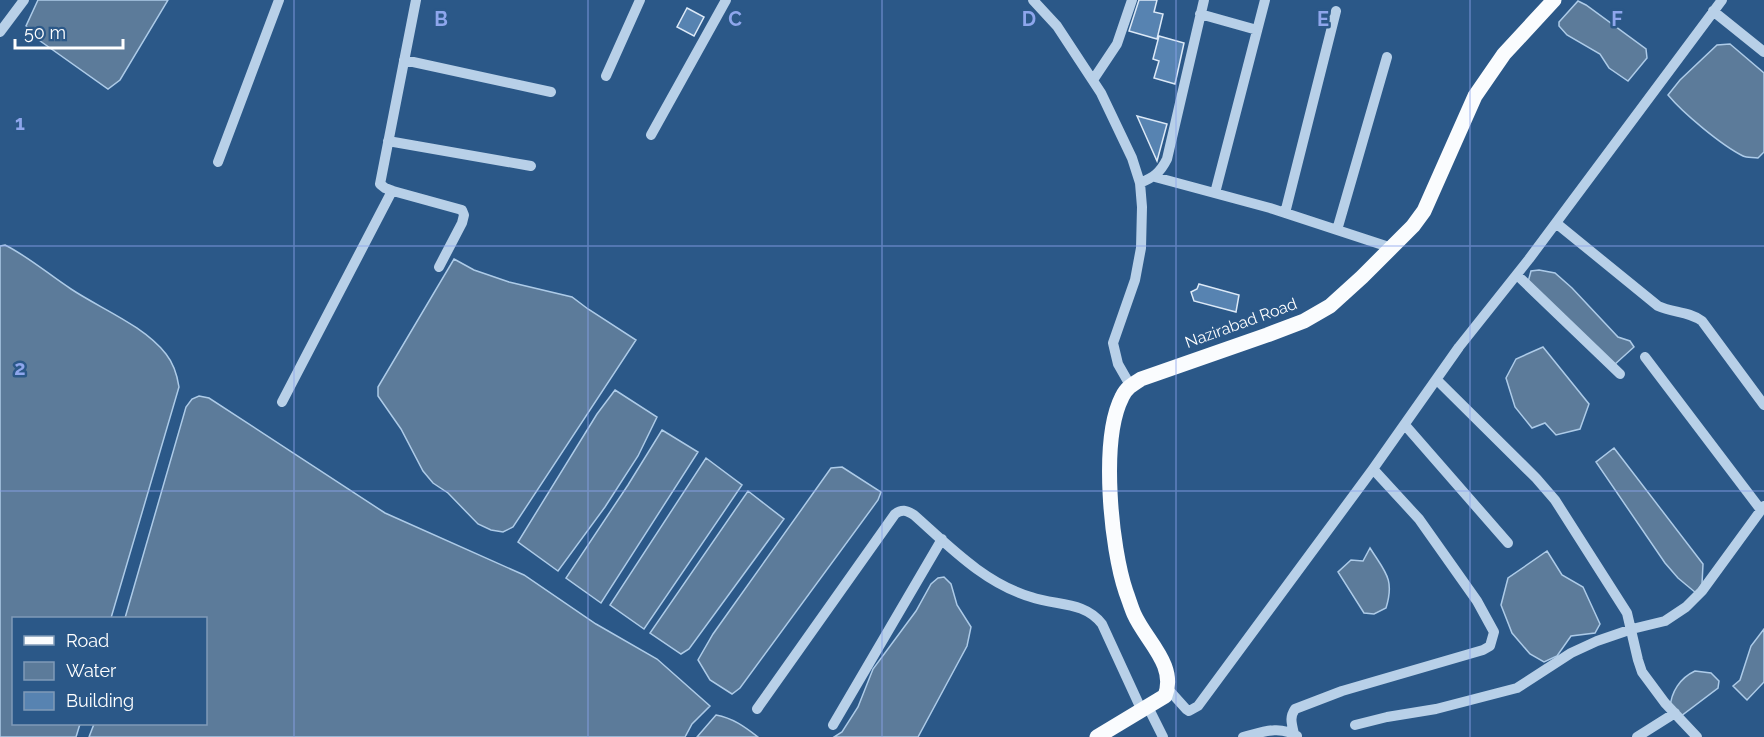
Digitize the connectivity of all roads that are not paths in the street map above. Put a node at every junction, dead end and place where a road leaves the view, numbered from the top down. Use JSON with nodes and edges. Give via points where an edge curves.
{"nodes":[{"id":1,"x":24,"y":0,"type":"edge"},
{"id":2,"x":279,"y":0,"type":"edge"},
{"id":3,"x":416,"y":0,"type":"edge"},
{"id":4,"x":640,"y":0,"type":"edge"},
{"id":5,"x":726,"y":0,"type":"edge"},
{"id":6,"x":1033,"y":0,"type":"edge"},
{"id":7,"x":1132,"y":0,"type":"edge"},
{"id":8,"x":1204,"y":0,"type":"edge"},
{"id":9,"x":1265,"y":0,"type":"edge"},
{"id":10,"x":1554,"y":0,"type":"edge"},
{"id":11,"x":1722,"y":0,"type":"edge"},
{"id":12,"x":1336,"y":11,"type":"dead end"},
{"id":13,"x":1713,"y":11,"type":"junction"},
{"id":14,"x":1200,"y":14,"type":"junction"},
{"id":15,"x":1257,"y":30,"type":"junction"},
{"id":16,"x":0,"y":32,"type":"edge"},
{"id":17,"x":1764,"y":52,"type":"edge"},
{"id":18,"x":1387,"y":57,"type":"dead end"},
{"id":19,"x":404,"y":60,"type":"junction"},
{"id":20,"x":606,"y":76,"type":"dead end"},
{"id":21,"x":1093,"y":80,"type":"junction"},
{"id":22,"x":551,"y":92,"type":"dead end"},
{"id":23,"x":651,"y":135,"type":"dead end"},
{"id":24,"x":388,"y":141,"type":"junction"},
{"id":25,"x":218,"y":162,"type":"dead end"},
{"id":26,"x":531,"y":166,"type":"dead end"},
{"id":27,"x":1155,"y":177,"type":"junction"},
{"id":28,"x":1140,"y":183,"type":"junction"},
{"id":29,"x":392,"y":191,"type":"junction"},
{"id":30,"x":1215,"y":193,"type":"junction"},
{"id":31,"x":1286,"y":213,"type":"junction"},
{"id":32,"x":1556,"y":223,"type":"junction"},
{"id":33,"x":1338,"y":230,"type":"junction"},
{"id":34,"x":1392,"y":248,"type":"junction"},
{"id":35,"x":439,"y":267,"type":"dead end"},
{"id":36,"x":1517,"y":275,"type":"junction"},
{"id":37,"x":1645,"y":357,"type":"dead end"},
{"id":38,"x":1620,"y":374,"type":"dead end"},
{"id":39,"x":1437,"y":380,"type":"junction"},
{"id":40,"x":1130,"y":385,"type":"junction"},
{"id":41,"x":282,"y":402,"type":"dead end"},
{"id":42,"x":1764,"y":405,"type":"edge"},
{"id":43,"x":1405,"y":424,"type":"junction"},
{"id":44,"x":1373,"y":469,"type":"junction"},
{"id":45,"x":1762,"y":508,"type":"edge"},
{"id":46,"x":942,"y":540,"type":"junction"},
{"id":47,"x":1508,"y":543,"type":"dead end"},
{"id":48,"x":1632,"y":629,"type":"junction"},
{"id":49,"x":1156,"y":701,"type":"junction"},
{"id":50,"x":757,"y":709,"type":"dead end"},
{"id":51,"x":1675,"y":713,"type":"junction"},
{"id":52,"x":833,"y":725,"type":"dead end"},
{"id":53,"x":1355,"y":725,"type":"dead end"},
{"id":54,"x":1296,"y":736,"type":"edge"},
{"id":55,"x":1097,"y":737,"type":"edge"},
{"id":56,"x":1163,"y":737,"type":"edge"},
{"id":57,"x":1243,"y":737,"type":"edge"},
{"id":58,"x":1637,"y":737,"type":"edge"},
{"id":59,"x":1697,"y":737,"type":"edge"}],
"edges":[{"from":1,"to":16,"type":"street"},
{"from":2,"to":25,"type":"street"},
{"from":3,"to":19,"type":"street"},
{"from":4,"to":20,"type":"street"},
{"from":5,"to":23,"type":"street"},
{"from":6,"to":21,"type":"street","via":[[1057,26]]},
{"from":7,"to":21,"type":"street","via":[[1117,44]]},
{"from":8,"to":14,"type":"street"},
{"from":9,"to":15,"type":"street"},
{"from":10,"to":34,"type":"main road","name":"Nazirabad Road","via":[[1504,54],[1475,96],[1424,211]]},
{"from":11,"to":13,"type":"street"},
{"from":12,"to":31,"type":"street"},
{"from":13,"to":17,"type":"street"},
{"from":13,"to":32,"type":"street"},
{"from":14,"to":15,"type":"street"},
{"from":14,"to":27,"type":"street","via":[[1167,159]]},
{"from":15,"to":30,"type":"street"},
{"from":18,"to":33,"type":"street"},
{"from":19,"to":22,"type":"street"},
{"from":19,"to":24,"type":"street"},
{"from":21,"to":28,"type":"street","via":[[1132,158]]},
{"from":24,"to":26,"type":"street"},
{"from":24,"to":29,"type":"street","via":[[380,184]]},
{"from":27,"to":28,"type":"street"},
{"from":27,"to":30,"type":"street"},
{"from":28,"to":40,"type":"street","via":[[1141,248],[1135,280],[1113,343]]},
{"from":29,"to":35,"type":"street","via":[[462,210],[462,223]]},
{"from":29,"to":41,"type":"street"},
{"from":30,"to":31,"type":"street"},
{"from":31,"to":33,"type":"street"},
{"from":32,"to":36,"type":"street"},
{"from":32,"to":42,"type":"street","via":[[1658,306],[1692,314],[1702,321]]},
{"from":33,"to":34,"type":"street"},
{"from":34,"to":40,"type":"main road","name":"Nazirabad Road","via":[[1329,306],[1304,321]]},
{"from":36,"to":38,"type":"street"},
{"from":36,"to":39,"type":"street"},
{"from":37,"to":45,"type":"street"},
{"from":39,"to":43,"type":"street"},
{"from":39,"to":48,"type":"street","via":[[1555,500],[1620,600]]},
{"from":40,"to":49,"type":"main road","via":[[1114,419],[1112,507],[1117,557],[1134,615],[1155,646],[1169,681]]},
{"from":43,"to":44,"type":"street"},
{"from":43,"to":47,"type":"street"},
{"from":44,"to":49,"type":"street","via":[[1198,706],[1189,711]]},
{"from":44,"to":54,"type":"street","via":[[1419,519],[1477,601],[1494,632],[1493,640],[1483,650],[1342,691],[1295,709],[1290,721]]},
{"from":45,"to":48,"type":"street","via":[[1686,607],[1665,621]]},
{"from":46,"to":49,"type":"street","via":[[978,571],[1004,586],[1046,602],[1084,608],[1095,615]]},
{"from":46,"to":50,"type":"street","via":[[906,510],[895,514]]},
{"from":46,"to":52,"type":"street"},
{"from":48,"to":51,"type":"street","via":[[1642,672]]},
{"from":48,"to":53,"type":"street","via":[[1571,653],[1517,688],[1436,710]]},
{"from":49,"to":55,"type":"main road"},
{"from":49,"to":56,"type":"street"},
{"from":51,"to":58,"type":"street"},
{"from":51,"to":59,"type":"street"},
{"from":54,"to":57,"type":"street","via":[[1276,729]]}]}
